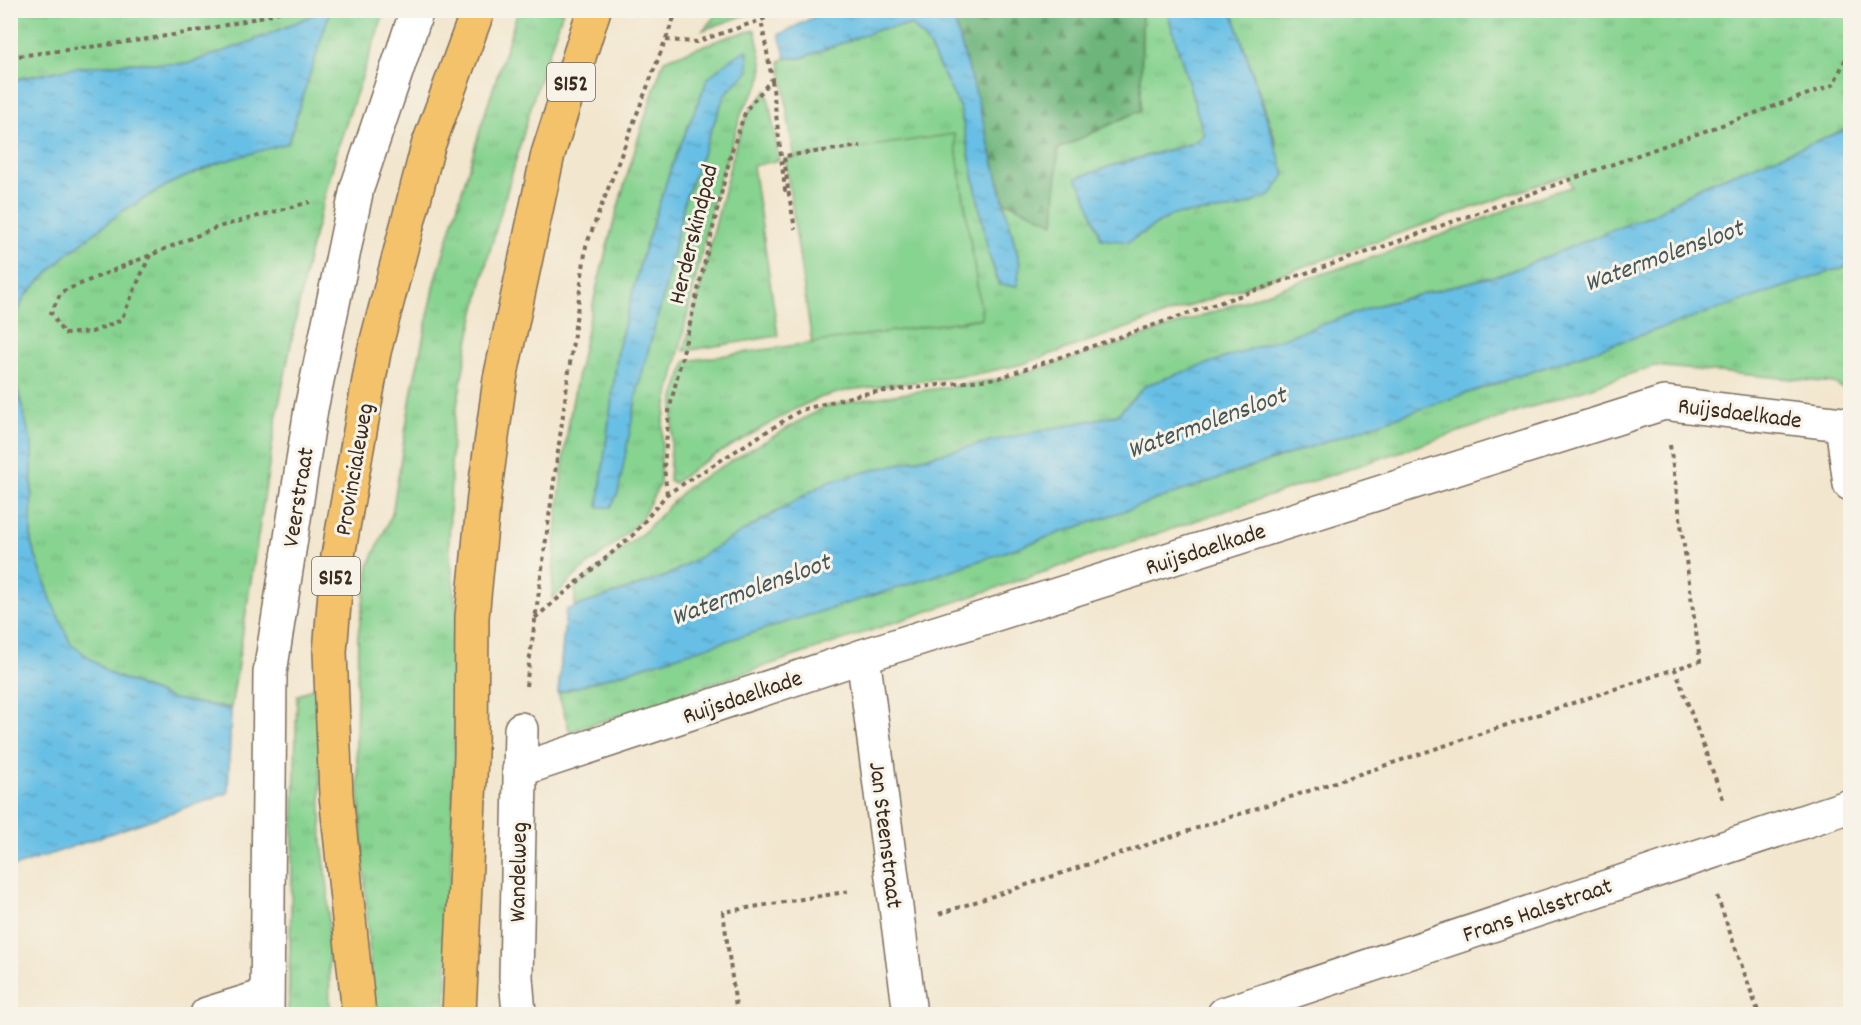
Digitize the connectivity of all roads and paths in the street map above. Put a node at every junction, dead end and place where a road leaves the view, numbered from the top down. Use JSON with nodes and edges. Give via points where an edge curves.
{"nodes":[{"id":1,"x":286,"y":10,"type":"edge"},
{"id":2,"x":417,"y":10,"type":"edge"},
{"id":3,"x":478,"y":10,"type":"edge"},
{"id":4,"x":594,"y":10,"type":"edge"},
{"id":5,"x":677,"y":10,"type":"edge"},
{"id":6,"x":786,"y":10,"type":"edge"},
{"id":7,"x":761,"y":20,"type":"junction"},
{"id":8,"x":666,"y":40,"type":"junction"},
{"id":9,"x":1851,"y":50,"type":"edge"},
{"id":10,"x":10,"y":57,"type":"edge"},
{"id":11,"x":772,"y":79,"type":"junction"},
{"id":12,"x":861,"y":146,"type":"dead end"},
{"id":13,"x":357,"y":188,"type":"junction"},
{"id":14,"x":788,"y":189,"type":"junction"},
{"id":15,"x":795,"y":229,"type":"dead end"},
{"id":16,"x":150,"y":255,"type":"junction"},
{"id":17,"x":1664,"y":404,"type":"junction"},
{"id":18,"x":1851,"y":484,"type":"edge"},
{"id":19,"x":667,"y":495,"type":"junction"},
{"id":20,"x":535,"y":618,"type":"junction"},
{"id":21,"x":863,"y":656,"type":"junction"},
{"id":22,"x":1675,"y":669,"type":"junction"},
{"id":23,"x":521,"y":729,"type":"joint"},
{"id":24,"x":519,"y":770,"type":"junction"},
{"id":25,"x":1851,"y":806,"type":"edge"},
{"id":26,"x":1739,"y":842,"type":"junction"},
{"id":27,"x":1702,"y":854,"type":"junction"},
{"id":28,"x":893,"y":884,"type":"junction"},
{"id":29,"x":899,"y":927,"type":"junction"},
{"id":30,"x":266,"y":1005,"type":"edge"},
{"id":31,"x":207,"y":1014,"type":"edge"},
{"id":32,"x":359,"y":1014,"type":"edge"},
{"id":33,"x":459,"y":1014,"type":"edge"},
{"id":34,"x":519,"y":1014,"type":"edge"},
{"id":35,"x":737,"y":1014,"type":"edge"},
{"id":36,"x":910,"y":1014,"type":"edge"},
{"id":37,"x":1224,"y":1014,"type":"edge"},
{"id":38,"x":1759,"y":1014,"type":"edge"}],
"edges":[{"from":1,"to":10,"type":"path","via":[[241,23],[151,39]]},
{"from":2,"to":13,"type":"street","name":"Veerstraat"},
{"from":3,"to":32,"type":"main road","name":"Provincialeweg","number":"S152","via":[[428,146],[374,352],[338,556],[330,652],[335,783]]},
{"from":4,"to":33,"type":"main road","number":"S152","via":[[548,154],[500,379],[484,496],[472,617],[471,756]]},
{"from":5,"to":8,"type":"path"},
{"from":6,"to":7,"type":"path"},
{"from":7,"to":8,"type":"path","via":[[696,42]]},
{"from":7,"to":11,"type":"path"},
{"from":8,"to":20,"type":"path","via":[[586,246]]},
{"from":9,"to":19,"type":"path","via":[[1833,85],[1385,246],[999,378],[861,394],[801,410]]},
{"from":11,"to":14,"type":"path","via":[[784,190]]},
{"from":11,"to":19,"type":"path","name":"Herderskindpad","via":[[746,110],[731,153],[669,411],[664,467]]},
{"from":12,"to":14,"type":"path","via":[[784,156]]},
{"from":13,"to":16,"type":"path","via":[[218,227]]},
{"from":13,"to":30,"type":"street","name":"Veerstraat","via":[[311,409],[270,673]]},
{"from":14,"to":15,"type":"path"},
{"from":16,"to":16,"type":"path","via":[[61,292],[51,313],[64,334],[92,332],[121,320]]},
{"from":17,"to":18,"type":"street","name":"Ruijsdaelkade","via":[[1842,424]]},
{"from":17,"to":21,"type":"street","name":"Ruijsdaelkade"},
{"from":17,"to":22,"type":"path","via":[[1700,661]]},
{"from":19,"to":20,"type":"path","via":[[633,535]]},
{"from":20,"to":23,"type":"path"},
{"from":21,"to":24,"type":"street","name":"Ruijsdaelkade"},
{"from":21,"to":28,"type":"street","name":"Jan Steenstraat"},
{"from":22,"to":26,"type":"path"},
{"from":22,"to":29,"type":"path"},
{"from":23,"to":24,"type":"street","name":"Wandelweg"},
{"from":24,"to":34,"type":"street","name":"Wandelweg"},
{"from":25,"to":26,"type":"street","name":"Frans Halsstraat"},
{"from":26,"to":27,"type":"street","name":"Frans Halsstraat"},
{"from":27,"to":37,"type":"street","name":"Frans Halsstraat"},
{"from":27,"to":38,"type":"path"},
{"from":28,"to":29,"type":"street","name":"Jan Steenstraat"},
{"from":28,"to":35,"type":"path","via":[[723,912]]},
{"from":29,"to":36,"type":"street","name":"Jan Steenstraat"},
{"from":30,"to":31,"type":"street"}]}
